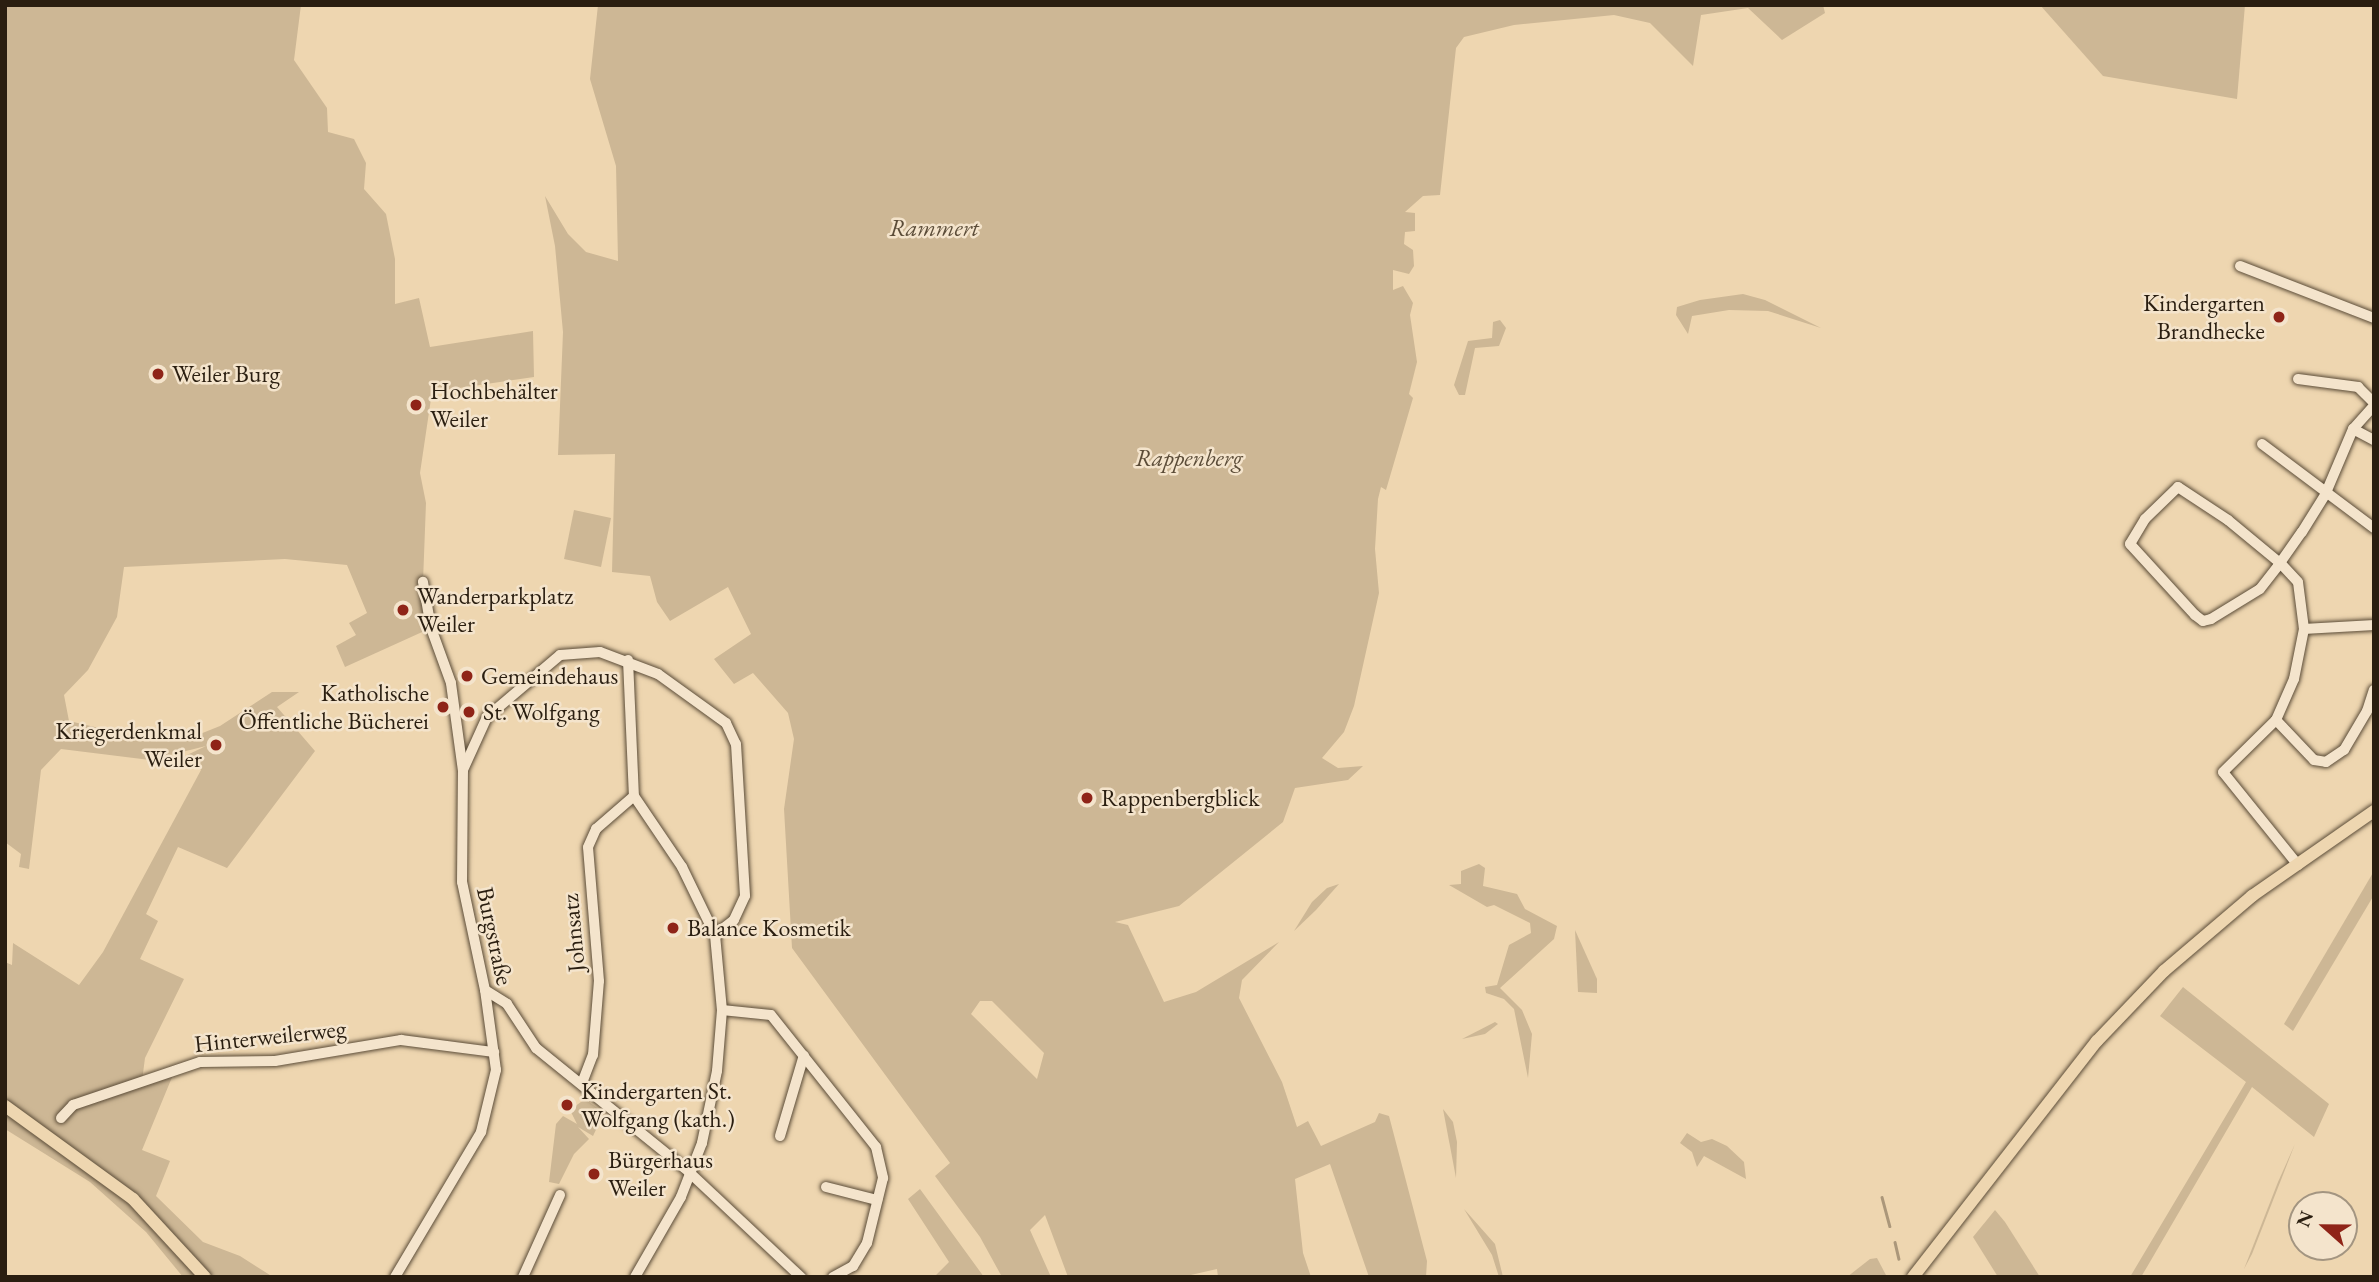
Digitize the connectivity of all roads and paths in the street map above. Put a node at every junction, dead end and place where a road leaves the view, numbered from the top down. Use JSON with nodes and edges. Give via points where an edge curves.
{"nodes":[{"id":1,"x":2240,"y":266,"type":"dead end"},
{"id":2,"x":2374,"y":318,"type":"edge"},
{"id":3,"x":2298,"y":379,"type":"dead end"},
{"id":4,"x":2374,"y":405,"type":"edge"},
{"id":5,"x":2353,"y":429,"type":"junction"},
{"id":6,"x":2374,"y":440,"type":"edge"},
{"id":7,"x":2262,"y":444,"type":"dead end"},
{"id":8,"x":2325,"y":495,"type":"junction"},
{"id":9,"x":2374,"y":528,"type":"edge"},
{"id":10,"x":2280,"y":563,"type":"junction"},
{"id":11,"x":423,"y":582,"type":"dead end"},
{"id":12,"x":2374,"y":625,"type":"edge"},
{"id":13,"x":2304,"y":629,"type":"junction"},
{"id":14,"x":628,"y":660,"type":"junction"},
{"id":15,"x":2374,"y":690,"type":"edge"},
{"id":16,"x":2276,"y":720,"type":"junction"},
{"id":17,"x":463,"y":771,"type":"junction"},
{"id":18,"x":634,"y":796,"type":"junction"},
{"id":19,"x":2374,"y":811,"type":"edge"},
{"id":20,"x":2298,"y":865,"type":"junction"},
{"id":21,"x":715,"y":935,"type":"junction"},
{"id":22,"x":485,"y":990,"type":"junction"},
{"id":23,"x":722,"y":1010,"type":"junction"},
{"id":24,"x":494,"y":1052,"type":"junction"},
{"id":25,"x":804,"y":1055,"type":"junction"},
{"id":26,"x":582,"y":1083,"type":"junction"},
{"id":27,"x":5,"y":1106,"type":"edge"},
{"id":28,"x":61,"y":1118,"type":"dead end"},
{"id":29,"x":780,"y":1136,"type":"dead end"},
{"id":30,"x":689,"y":1172,"type":"junction"},
{"id":31,"x":826,"y":1187,"type":"dead end"},
{"id":32,"x":560,"y":1195,"type":"dead end"},
{"id":33,"x":877,"y":1200,"type":"junction"},
{"id":34,"x":205,"y":1277,"type":"edge"},
{"id":35,"x":396,"y":1277,"type":"edge"},
{"id":36,"x":523,"y":1277,"type":"edge"},
{"id":37,"x":635,"y":1277,"type":"edge"},
{"id":38,"x":801,"y":1277,"type":"edge"},
{"id":39,"x":833,"y":1277,"type":"edge"},
{"id":40,"x":1913,"y":1277,"type":"edge"}],
"edges":[{"from":1,"to":2,"type":"street"},
{"from":3,"to":4,"type":"street","via":[[2358,387]]},
{"from":4,"to":5,"type":"street"},
{"from":5,"to":6,"type":"street"},
{"from":5,"to":8,"type":"street"},
{"from":7,"to":8,"type":"street"},
{"from":8,"to":9,"type":"street"},
{"from":8,"to":10,"type":"street"},
{"from":10,"to":10,"type":"street","via":[[2260,589],[2203,621],[2130,544],[2145,519],[2178,487]]},
{"from":10,"to":13,"type":"street","via":[[2298,582]]},
{"from":11,"to":17,"type":"street","name":"Burgstraße","via":[[431,628],[451,682]]},
{"from":12,"to":13,"type":"street"},
{"from":13,"to":16,"type":"street","via":[[2294,679]]},
{"from":14,"to":17,"type":"street","via":[[578,650],[543,665],[487,717]]},
{"from":14,"to":18,"type":"street"},
{"from":14,"to":21,"type":"street","via":[[686,692],[726,723],[736,744],[744,897],[734,920]]},
{"from":15,"to":16,"type":"street","via":[[2344,750],[2326,762],[2314,760]]},
{"from":16,"to":20,"type":"street","via":[[2222,772]]},
{"from":17,"to":22,"type":"street","name":"Burgstraße","via":[[462,882]]},
{"from":18,"to":21,"type":"street","via":[[682,867]]},
{"from":18,"to":26,"type":"street","name":"Johnsatz","via":[[596,829],[588,847],[598,981],[593,1055]]},
{"from":19,"to":20,"type":"main road"},
{"from":20,"to":40,"type":"main road","via":[[2206,932],[2115,1022]]},
{"from":21,"to":23,"type":"street"},
{"from":22,"to":24,"type":"street","name":"Burgstraße"},
{"from":22,"to":26,"type":"street","via":[[507,1004],[536,1048]]},
{"from":23,"to":25,"type":"street","via":[[771,1015]]},
{"from":23,"to":30,"type":"street","via":[[715,1083],[702,1143]]},
{"from":24,"to":28,"type":"street","name":"Hinterweilerweg","via":[[401,1040],[275,1061],[200,1062],[73,1105]]},
{"from":24,"to":35,"type":"street","name":"Burgstraße","via":[[492,1101],[481,1132]]},
{"from":25,"to":29,"type":"street"},
{"from":25,"to":33,"type":"street","via":[[876,1147],[883,1178]]},
{"from":26,"to":30,"type":"street"},
{"from":27,"to":34,"type":"main road","via":[[133,1199]]},
{"from":30,"to":37,"type":"street","via":[[681,1197]]},
{"from":30,"to":38,"type":"street"},
{"from":31,"to":33,"type":"street"},
{"from":32,"to":36,"type":"street"},
{"from":33,"to":39,"type":"street","via":[[863,1254]]}]}
